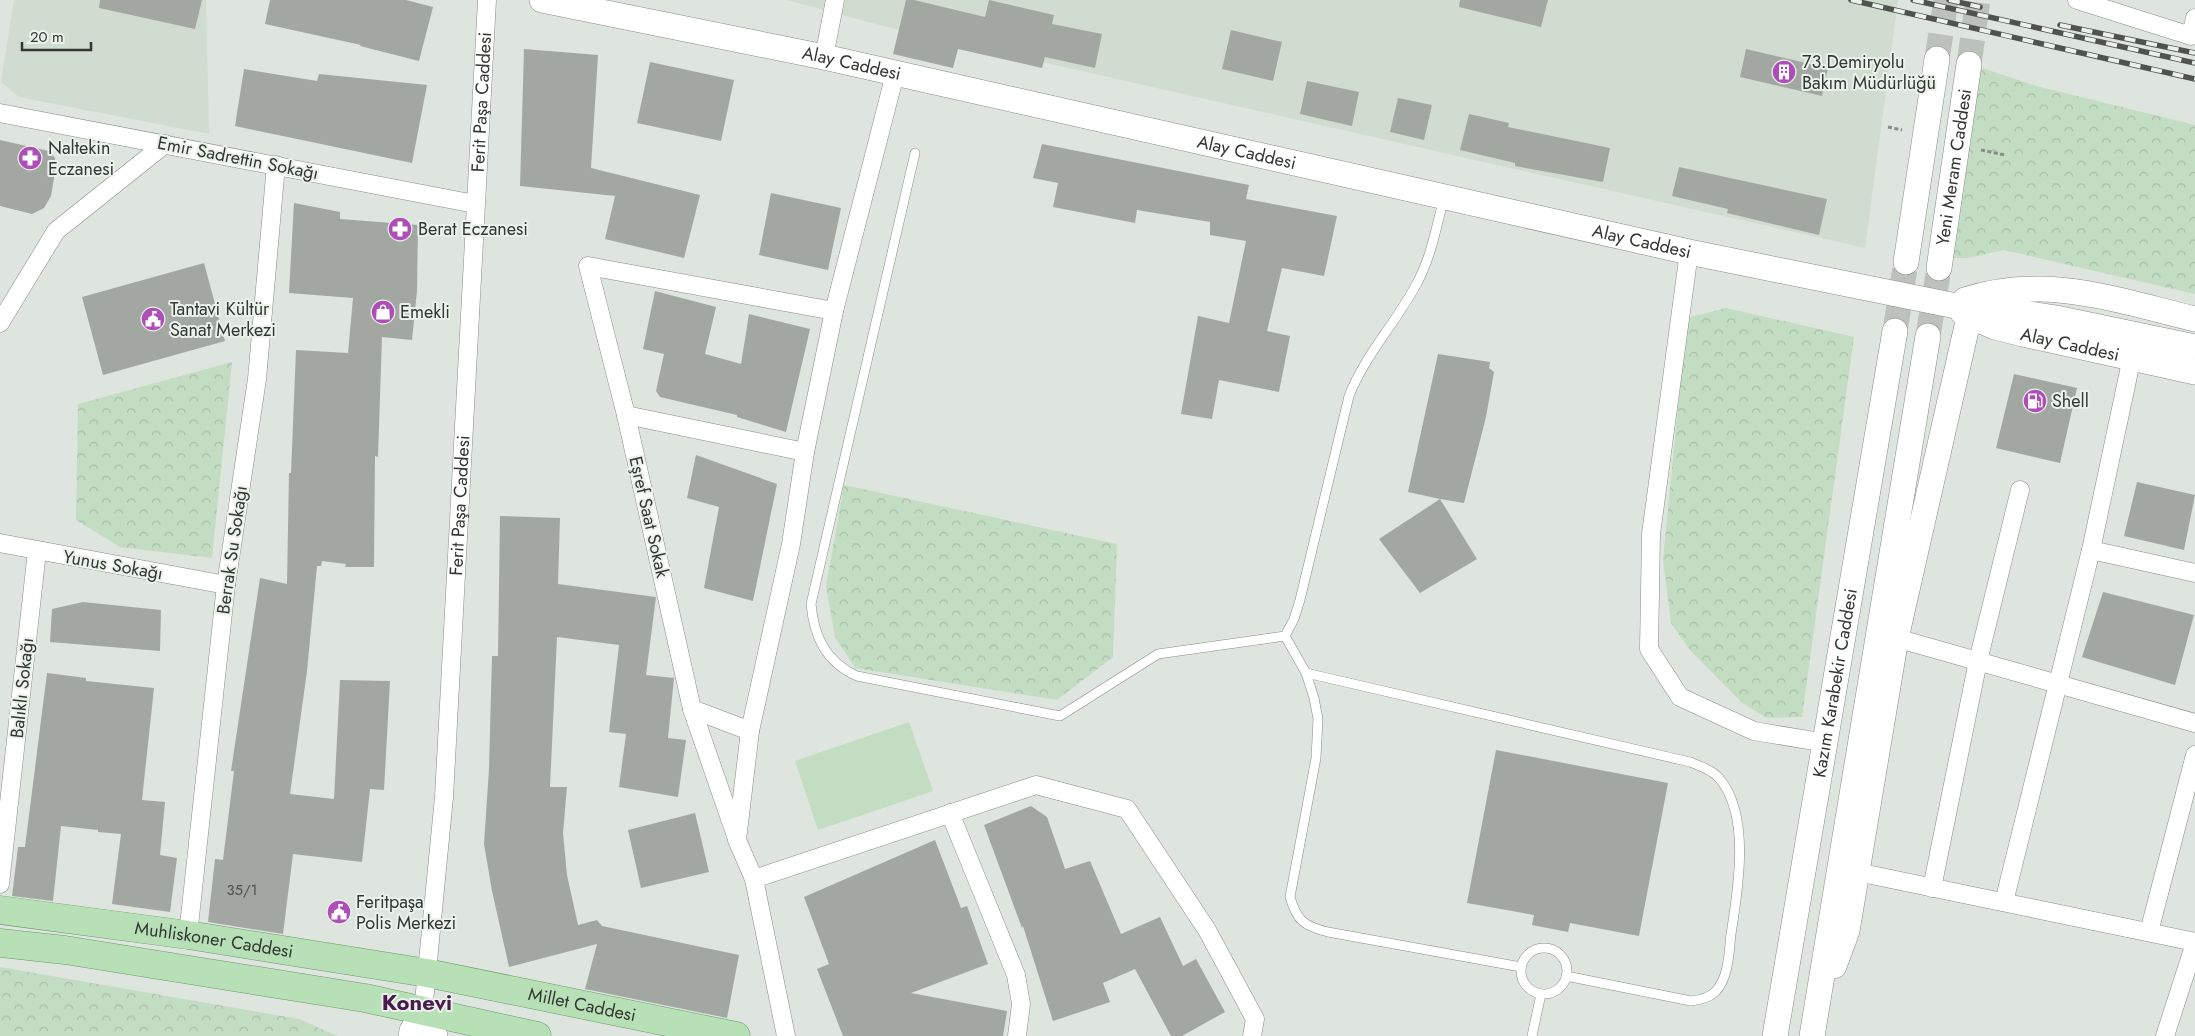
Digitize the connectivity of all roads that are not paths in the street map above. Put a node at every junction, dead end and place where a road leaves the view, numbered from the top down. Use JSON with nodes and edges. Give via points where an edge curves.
{"nodes":[{"id":1,"x":487,"y":0,"type":"edge"},
{"id":2,"x":542,"y":0,"type":"edge"},
{"id":3,"x":835,"y":0,"type":"edge"},
{"id":4,"x":2077,"y":0,"type":"edge"},
{"id":5,"x":2195,"y":18,"type":"edge"},
{"id":6,"x":824,"y":57,"type":"junction"},
{"id":7,"x":1937,"y":59,"type":"tunnel mouth"},
{"id":8,"x":1969,"y":64,"type":"tunnel mouth"},
{"id":9,"x":895,"y":74,"type":"junction"},
{"id":10,"x":0,"y":113,"type":"edge"},
{"id":11,"x":165,"y":144,"type":"junction"},
{"id":12,"x":915,"y":153,"type":"dead end"},
{"id":13,"x":276,"y":165,"type":"junction"},
{"id":14,"x":1444,"y":198,"type":"junction"},
{"id":15,"x":475,"y":204,"type":"junction"},
{"id":16,"x":1689,"y":252,"type":"junction"},
{"id":17,"x":1906,"y":262,"type":"tunnel mouth"},
{"id":18,"x":1939,"y":268,"type":"tunnel mouth"},
{"id":19,"x":834,"y":311,"type":"junction"},
{"id":20,"x":1960,"y":311,"type":"junction"},
{"id":21,"x":2195,"y":319,"type":"edge"},
{"id":22,"x":0,"y":323,"type":"edge"},
{"id":23,"x":1895,"y":331,"type":"tunnel mouth"},
{"id":24,"x":1928,"y":336,"type":"tunnel mouth"},
{"id":25,"x":2195,"y":347,"type":"edge"},
{"id":26,"x":2132,"y":357,"type":"junction"},
{"id":27,"x":2195,"y":372,"type":"edge"},
{"id":28,"x":626,"y":415,"type":"junction"},
{"id":29,"x":805,"y":452,"type":"junction"},
{"id":30,"x":2020,"y":490,"type":"dead end"},
{"id":31,"x":0,"y":543,"type":"edge"},
{"id":32,"x":2091,"y":550,"type":"junction"},
{"id":33,"x":38,"y":552,"type":"junction"},
{"id":34,"x":2195,"y":574,"type":"edge"},
{"id":35,"x":226,"y":586,"type":"junction"},
{"id":36,"x":1285,"y":636,"type":"junction"},
{"id":37,"x":1896,"y":638,"type":"junction"},
{"id":38,"x":1978,"y":661,"type":"junction"},
{"id":39,"x":1306,"y":674,"type":"junction"},
{"id":40,"x":2057,"y":684,"type":"junction"},
{"id":41,"x":692,"y":709,"type":"junction"},
{"id":42,"x":2195,"y":723,"type":"edge"},
{"id":43,"x":750,"y":731,"type":"junction"},
{"id":44,"x":1826,"y":743,"type":"junction"},
{"id":45,"x":2195,"y":755,"type":"edge"},
{"id":46,"x":950,"y":813,"type":"junction"},
{"id":47,"x":737,"y":840,"type":"junction"},
{"id":48,"x":1857,"y":872,"type":"junction"},
{"id":49,"x":754,"y":879,"type":"junction"},
{"id":50,"x":0,"y":884,"type":"edge"},
{"id":51,"x":1932,"y":888,"type":"junction"},
{"id":52,"x":2004,"y":902,"type":"junction"},
{"id":53,"x":0,"y":910,"type":"edge"},
{"id":54,"x":2150,"y":932,"type":"junction"},
{"id":55,"x":188,"y":935,"type":"junction"},
{"id":56,"x":2195,"y":942,"type":"edge"},
{"id":57,"x":0,"y":943,"type":"edge"},
{"id":58,"x":1521,"y":968,"type":"junction"},
{"id":59,"x":427,"y":973,"type":"junction"},
{"id":60,"x":1566,"y":976,"type":"junction"},
{"id":61,"x":1541,"y":994,"type":"junction"},
{"id":62,"x":1816,"y":1002,"type":"junction"},
{"id":63,"x":429,"y":1024,"type":"edge"},
{"id":64,"x":411,"y":1036,"type":"edge"},
{"id":65,"x":537,"y":1036,"type":"edge"},
{"id":66,"x":736,"y":1036,"type":"edge"},
{"id":67,"x":786,"y":1036,"type":"edge"},
{"id":68,"x":1017,"y":1036,"type":"edge"},
{"id":69,"x":1252,"y":1036,"type":"edge"},
{"id":70,"x":1532,"y":1036,"type":"edge"},
{"id":71,"x":1775,"y":1036,"type":"edge"},
{"id":72,"x":1812,"y":1036,"type":"edge"},
{"id":73,"x":2165,"y":1036,"type":"edge"}],
"edges":[{"from":1,"to":15,"type":"street","name":"Ferit Paşa Caddesi"},
{"from":2,"to":6,"type":"main road","name":"Alay Caddesi"},
{"from":3,"to":6,"type":"street"},
{"from":4,"to":5,"type":"street","via":[[2191,36]]},
{"from":6,"to":9,"type":"main road","name":"Alay Caddesi"},
{"from":7,"to":17,"type":"main road","name":"Yeni Meram Caddesi"},
{"from":8,"to":18,"type":"main road","name":"Yeni Meram Caddesi"},
{"from":9,"to":14,"type":"main road","name":"Alay Caddesi"},
{"from":9,"to":19,"type":"street"},
{"from":10,"to":11,"type":"street","name":"Emir Sadrettin Sokağı"},
{"from":11,"to":13,"type":"street","name":"Emir Sadrettin Sokağı"},
{"from":11,"to":22,"type":"street","via":[[56,231]]},
{"from":12,"to":36,"type":"lane","via":[[811,604],[812,625],[830,658],[857,676],[1060,716],[1158,654]]},
{"from":13,"to":15,"type":"street","name":"Emir Sadrettin Sokağı"},
{"from":13,"to":35,"type":"street","name":"Berrak Su Sokağı","via":[[257,379]]},
{"from":14,"to":16,"type":"main road","name":"Alay Caddesi"},
{"from":14,"to":36,"type":"lane","via":[[1429,257],[1417,284],[1369,355],[1348,396],[1300,600]]},
{"from":15,"to":59,"type":"street","name":"Ferit Paşa Caddesi","via":[[444,797]]},
{"from":16,"to":20,"type":"main road","name":"Alay Caddesi"},
{"from":16,"to":44,"type":"street","via":[[1651,534],[1649,649],[1680,697],[1754,731]]},
{"from":19,"to":28,"type":"street","name":"Eşref Saat Sokak","via":[[588,266]]},
{"from":19,"to":29,"type":"street"},
{"from":20,"to":21,"type":"main road","via":[[1982,295],[2043,288],[2072,290]]},
{"from":20,"to":25,"type":"main road","name":"Alay Caddesi","via":[[2000,310]]},
{"from":20,"to":26,"type":"main road","name":"Alay Caddesi","via":[[2023,334]]},
{"from":20,"to":37,"type":"main road"},
{"from":23,"to":44,"type":"main road","name":"Kazım Karabekir Caddesi"},
{"from":24,"to":62,"type":"main road","name":"Kazım Karabekir Caddesi"},
{"from":26,"to":27,"type":"main road","name":"Alay Caddesi"},
{"from":26,"to":32,"type":"street"},
{"from":28,"to":29,"type":"street"},
{"from":28,"to":41,"type":"street","name":"Eşref Saat Sokak"},
{"from":29,"to":43,"type":"street","via":[[791,544]]},
{"from":30,"to":38,"type":"street"},
{"from":31,"to":33,"type":"street","name":"Yunus Sokağı"},
{"from":32,"to":34,"type":"street"},
{"from":32,"to":40,"type":"street"},
{"from":33,"to":35,"type":"street","name":"Yunus Sokağı"},
{"from":33,"to":50,"type":"street","name":"Balıklı Sokağı"},
{"from":35,"to":55,"type":"street","name":"Berrak Su Sokağı"},
{"from":36,"to":39,"type":"lane"},
{"from":37,"to":38,"type":"street"},
{"from":37,"to":48,"type":"main road"},
{"from":38,"to":40,"type":"street"},
{"from":38,"to":51,"type":"street"},
{"from":39,"to":58,"type":"lane","via":[[1318,719],[1318,739],[1290,897],[1301,921],[1328,932]]},
{"from":39,"to":60,"type":"lane","via":[[1690,762],[1705,767],[1719,778],[1729,794],[1736,816],[1740,865],[1726,970],[1715,992],[1691,1001]]},
{"from":40,"to":42,"type":"street"},
{"from":40,"to":52,"type":"street"},
{"from":41,"to":43,"type":"street"},
{"from":41,"to":47,"type":"street","name":"Eşref Saat Sokak"},
{"from":43,"to":47,"type":"street"},
{"from":44,"to":71,"type":"main road","name":"Kazım Karabekir Caddesi"},
{"from":45,"to":54,"type":"street"},
{"from":46,"to":49,"type":"street"},
{"from":46,"to":68,"type":"street","via":[[1016,975],[1021,1004]]},
{"from":46,"to":69,"type":"street","via":[[1036,785],[1127,809],[1207,930],[1255,1019]]},
{"from":47,"to":49,"type":"street","name":"Eşref Saat Sokak"},
{"from":48,"to":51,"type":"street"},
{"from":48,"to":62,"type":"main road","via":[[1847,931]]},
{"from":49,"to":67,"type":"street","name":"Eşref Saat Sokak"},
{"from":51,"to":52,"type":"street"},
{"from":52,"to":54,"type":"street"},
{"from":53,"to":55,"type":"main road","name":"Muhliskoner Caddesi"},
{"from":54,"to":56,"type":"street"},
{"from":55,"to":59,"type":"main road","name":"Muhliskoner Caddesi"},
{"from":56,"to":73,"type":"street"},
{"from":57,"to":63,"type":"main road","name":"Muhliskoner Caddesi","via":[[64,950],[364,998]]},
{"from":58,"to":60,"type":"lane","via":[[1534,950],[1548,948],[1565,961]]},
{"from":58,"to":61,"type":"lane","via":[[1524,982]]},
{"from":59,"to":63,"type":"street","name":"Ferit Paşa Caddesi"},
{"from":59,"to":66,"type":"main road","name":"Millet Caddesi"},
{"from":60,"to":61,"type":"lane","via":[[1560,987]]},
{"from":61,"to":70,"type":"lane"},
{"from":62,"to":72,"type":"main road","name":"Kazım Karabekir Caddesi"},
{"from":63,"to":64,"type":"main road","name":"Ferit Paşa Caddesi","via":[[412,1031]]},
{"from":63,"to":65,"type":"main road"}]}
